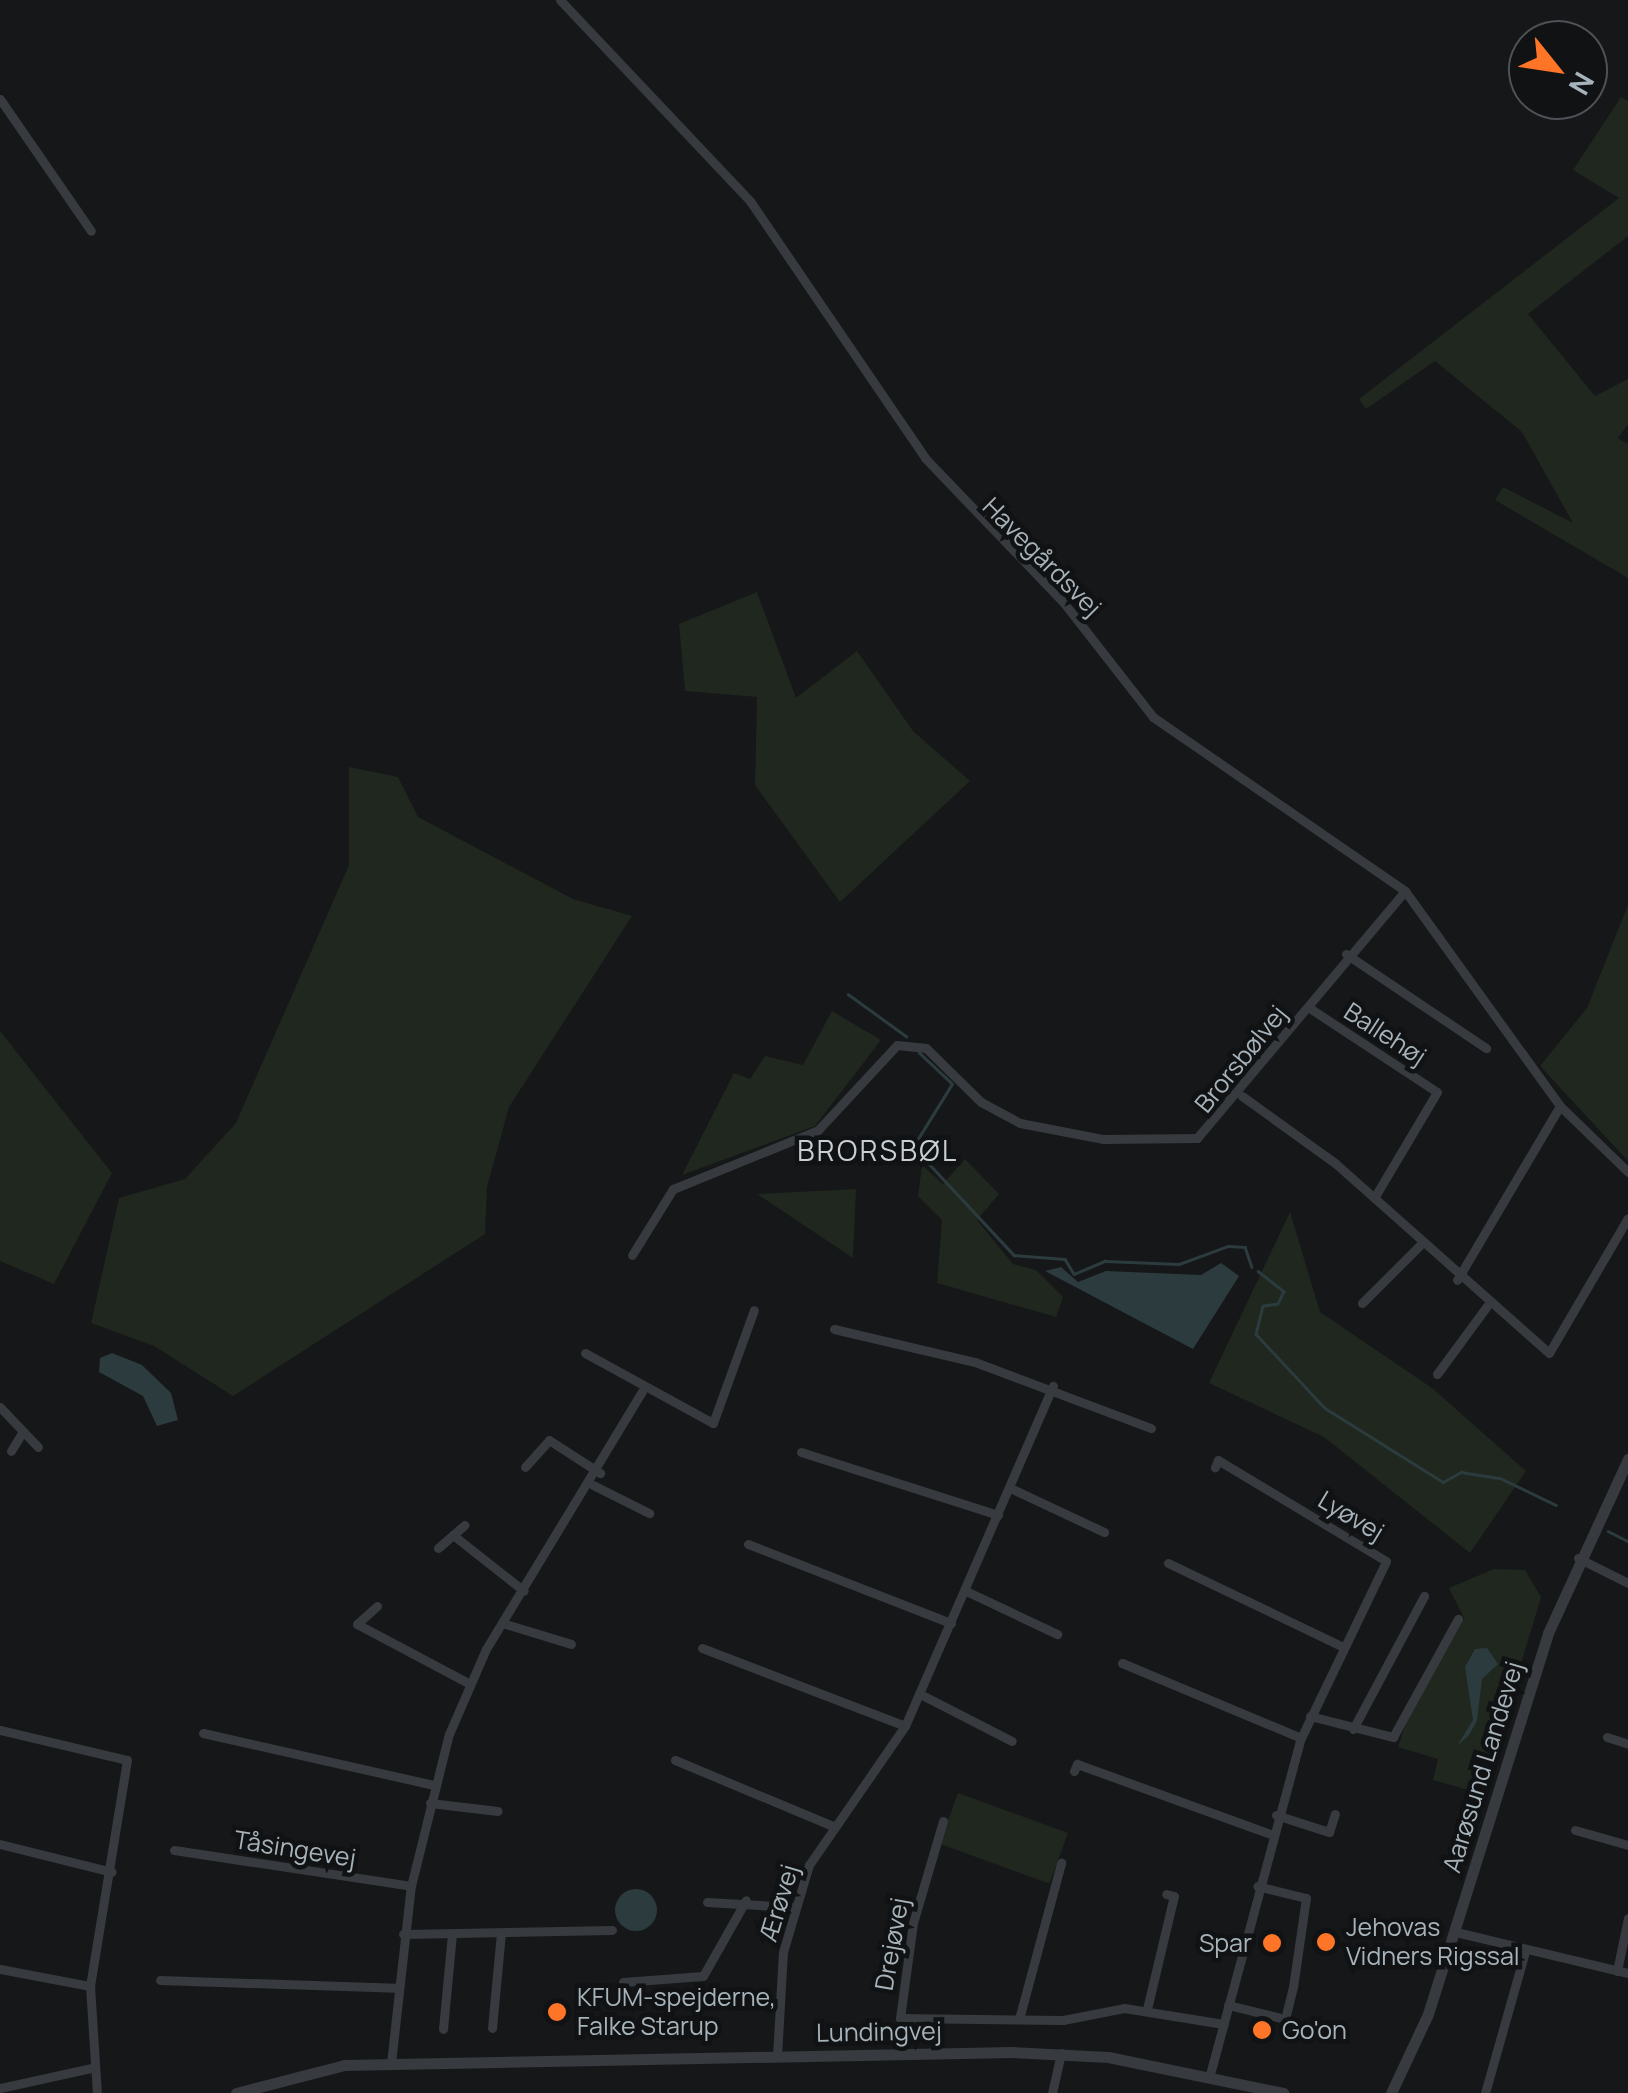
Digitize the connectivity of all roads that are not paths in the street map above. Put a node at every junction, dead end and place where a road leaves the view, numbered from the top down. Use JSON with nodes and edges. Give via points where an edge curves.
{"nodes":[{"id":1,"x":560,"y":0,"type":"edge"},
{"id":2,"x":0,"y":99,"type":"edge"},
{"id":3,"x":91,"y":231,"type":"dead end"},
{"id":4,"x":1405,"y":891,"type":"junction"},
{"id":5,"x":1346,"y":954,"type":"junction"},
{"id":6,"x":1308,"y":1007,"type":"junction"},
{"id":7,"x":1486,"y":1048,"type":"dead end"},
{"id":8,"x":1242,"y":1096,"type":"junction"},
{"id":9,"x":1560,"y":1106,"type":"junction"},
{"id":10,"x":1628,"y":1172,"type":"edge"},
{"id":11,"x":1374,"y":1198,"type":"junction"},
{"id":12,"x":1628,"y":1218,"type":"edge"},
{"id":13,"x":1419,"y":1246,"type":"junction"},
{"id":14,"x":632,"y":1254,"type":"dead end"},
{"id":15,"x":1456,"y":1280,"type":"junction"},
{"id":16,"x":1362,"y":1302,"type":"dead end"},
{"id":17,"x":1488,"y":1306,"type":"junction"},
{"id":18,"x":754,"y":1310,"type":"dead end"},
{"id":19,"x":834,"y":1329,"type":"dead end"},
{"id":20,"x":585,"y":1353,"type":"dead end"},
{"id":21,"x":1437,"y":1374,"type":"dead end"},
{"id":22,"x":1053,"y":1386,"type":"junction"},
{"id":23,"x":642,"y":1391,"type":"junction"},
{"id":24,"x":0,"y":1407,"type":"edge"},
{"id":25,"x":1151,"y":1428,"type":"dead end"},
{"id":26,"x":23,"y":1431,"type":"junction"},
{"id":27,"x":38,"y":1447,"type":"dead end"},
{"id":28,"x":11,"y":1450,"type":"dead end"},
{"id":29,"x":801,"y":1452,"type":"dead end"},
{"id":30,"x":1628,"y":1459,"type":"edge"},
{"id":31,"x":524,"y":1467,"type":"dead end"},
{"id":32,"x":1215,"y":1467,"type":"dead end"},
{"id":33,"x":600,"y":1473,"type":"junction"},
{"id":34,"x":593,"y":1485,"type":"junction"},
{"id":35,"x":1010,"y":1488,"type":"junction"},
{"id":36,"x":649,"y":1513,"type":"dead end"},
{"id":37,"x":998,"y":1515,"type":"junction"},
{"id":38,"x":464,"y":1525,"type":"dead end"},
{"id":39,"x":1104,"y":1532,"type":"dead end"},
{"id":40,"x":453,"y":1535,"type":"junction"},
{"id":41,"x":748,"y":1544,"type":"dead end"},
{"id":42,"x":438,"y":1548,"type":"dead end"},
{"id":43,"x":1578,"y":1558,"type":"junction"},
{"id":44,"x":1168,"y":1562,"type":"dead end"},
{"id":45,"x":1628,"y":1582,"type":"edge"},
{"id":46,"x":524,"y":1591,"type":"junction"},
{"id":47,"x":966,"y":1591,"type":"junction"},
{"id":48,"x":1424,"y":1596,"type":"dead end"},
{"id":49,"x":377,"y":1606,"type":"dead end"},
{"id":50,"x":1458,"y":1618,"type":"dead end"},
{"id":51,"x":502,"y":1623,"type":"junction"},
{"id":52,"x":951,"y":1623,"type":"junction"},
{"id":53,"x":1057,"y":1634,"type":"dead end"},
{"id":54,"x":572,"y":1644,"type":"dead end"},
{"id":55,"x":1341,"y":1646,"type":"junction"},
{"id":56,"x":702,"y":1648,"type":"dead end"},
{"id":57,"x":1122,"y":1664,"type":"dead end"},
{"id":58,"x":470,"y":1684,"type":"junction"},
{"id":59,"x":920,"y":1694,"type":"junction"},
{"id":60,"x":1310,"y":1716,"type":"junction"},
{"id":61,"x":905,"y":1726,"type":"junction"},
{"id":62,"x":1353,"y":1729,"type":"junction"},
{"id":63,"x":0,"y":1730,"type":"edge"},
{"id":64,"x":203,"y":1733,"type":"dead end"},
{"id":65,"x":1607,"y":1736,"type":"dead end"},
{"id":66,"x":1301,"y":1738,"type":"junction"},
{"id":67,"x":1012,"y":1741,"type":"dead end"},
{"id":68,"x":1628,"y":1744,"type":"edge"},
{"id":69,"x":675,"y":1760,"type":"dead end"},
{"id":70,"x":1074,"y":1770,"type":"dead end"},
{"id":71,"x":434,"y":1785,"type":"junction"},
{"id":72,"x":430,"y":1803,"type":"junction"},
{"id":73,"x":498,"y":1811,"type":"dead end"},
{"id":74,"x":1335,"y":1814,"type":"dead end"},
{"id":75,"x":1276,"y":1815,"type":"junction"},
{"id":76,"x":943,"y":1821,"type":"dead end"},
{"id":77,"x":833,"y":1826,"type":"junction"},
{"id":78,"x":1575,"y":1830,"type":"dead end"},
{"id":79,"x":1270,"y":1834,"type":"junction"},
{"id":80,"x":0,"y":1844,"type":"edge"},
{"id":81,"x":1628,"y":1844,"type":"edge"},
{"id":82,"x":174,"y":1850,"type":"dead end"},
{"id":83,"x":1061,"y":1863,"type":"dead end"},
{"id":84,"x":112,"y":1872,"type":"junction"},
{"id":85,"x":411,"y":1886,"type":"junction"},
{"id":86,"x":1257,"y":1886,"type":"junction"},
{"id":87,"x":1166,"y":1894,"type":"dead end"},
{"id":88,"x":746,"y":1900,"type":"junction"},
{"id":89,"x":708,"y":1902,"type":"dead end"},
{"id":90,"x":793,"y":1907,"type":"junction"},
{"id":91,"x":1628,"y":1918,"type":"edge"},
{"id":92,"x":612,"y":1930,"type":"dead end"},
{"id":93,"x":1456,"y":1932,"type":"junction"},
{"id":94,"x":500,"y":1933,"type":"junction"},
{"id":95,"x":402,"y":1934,"type":"junction"},
{"id":96,"x":452,"y":1934,"type":"junction"},
{"id":97,"x":1526,"y":1952,"type":"junction"},
{"id":98,"x":0,"y":1969,"type":"edge"},
{"id":99,"x":1623,"y":1972,"type":"edge"},
{"id":100,"x":160,"y":1980,"type":"dead end"},
{"id":101,"x":623,"y":1982,"type":"dead end"},
{"id":102,"x":90,"y":1986,"type":"junction"},
{"id":103,"x":396,"y":1988,"type":"junction"},
{"id":104,"x":1228,"y":2005,"type":"junction"},
{"id":105,"x":1147,"y":2009,"type":"junction"},
{"id":106,"x":1019,"y":2019,"type":"junction"},
{"id":107,"x":1224,"y":2024,"type":"junction"},
{"id":108,"x":443,"y":2028,"type":"dead end"},
{"id":109,"x":492,"y":2028,"type":"dead end"},
{"id":110,"x":1062,"y":2053,"type":"junction"},
{"id":111,"x":776,"y":2056,"type":"junction"},
{"id":112,"x":391,"y":2063,"type":"junction"},
{"id":113,"x":92,"y":2068,"type":"junction"},
{"id":114,"x":1209,"y":2078,"type":"junction"},
{"id":115,"x":0,"y":2088,"type":"edge"},
{"id":116,"x":97,"y":2093,"type":"edge"},
{"id":117,"x":236,"y":2093,"type":"edge"},
{"id":118,"x":1052,"y":2093,"type":"edge"},
{"id":119,"x":1283,"y":2093,"type":"edge"},
{"id":120,"x":1390,"y":2093,"type":"edge"},
{"id":121,"x":1485,"y":2093,"type":"edge"}],
"edges":[{"from":1,"to":4,"type":"street","name":"Havegårdsvej","via":[[750,201],[924,458],[1064,603],[1152,717]]},
{"from":2,"to":3,"type":"street"},
{"from":4,"to":5,"type":"street","name":"Brorsbølvej"},
{"from":4,"to":9,"type":"street","name":"Havegårdsvej"},
{"from":5,"to":6,"type":"street","name":"Brorsbølvej"},
{"from":5,"to":7,"type":"street","name":"Ballehøj"},
{"from":6,"to":8,"type":"street","name":"Brorsbølvej"},
{"from":6,"to":11,"type":"street","name":"Ballehøj","via":[[1437,1092]]},
{"from":8,"to":11,"type":"street"},
{"from":8,"to":14,"type":"street","name":"Brorsbølvej","via":[[1197,1138],[1068,1134],[1002,1117],[926,1048],[897,1046],[818,1130],[673,1188]]},
{"from":9,"to":10,"type":"street","name":"Havegårdsvej"},
{"from":9,"to":15,"type":"street"},
{"from":11,"to":13,"type":"street"},
{"from":12,"to":17,"type":"street","via":[[1549,1354]]},
{"from":13,"to":15,"type":"street"},
{"from":13,"to":16,"type":"street"},
{"from":15,"to":17,"type":"street"},
{"from":17,"to":21,"type":"street"},
{"from":18,"to":23,"type":"street","via":[[712,1423]]},
{"from":19,"to":22,"type":"street"},
{"from":20,"to":23,"type":"street"},
{"from":22,"to":25,"type":"street"},
{"from":22,"to":35,"type":"street","name":"Ærøvej"},
{"from":23,"to":33,"type":"street"},
{"from":24,"to":26,"type":"street"},
{"from":26,"to":27,"type":"street"},
{"from":26,"to":28,"type":"street"},
{"from":29,"to":37,"type":"street"},
{"from":30,"to":43,"type":"street","name":"Aarøsund Landevej"},
{"from":31,"to":33,"type":"street","via":[[548,1440]]},
{"from":32,"to":55,"type":"street","name":"Lyøvej","via":[[1218,1460],[1386,1561]]},
{"from":33,"to":34,"type":"street"},
{"from":34,"to":36,"type":"street"},
{"from":34,"to":46,"type":"street"},
{"from":35,"to":37,"type":"street","name":"Ærøvej"},
{"from":35,"to":39,"type":"street"},
{"from":37,"to":47,"type":"street","name":"Ærøvej"},
{"from":38,"to":40,"type":"street"},
{"from":40,"to":42,"type":"street"},
{"from":40,"to":46,"type":"street"},
{"from":41,"to":52,"type":"street"},
{"from":43,"to":45,"type":"street"},
{"from":43,"to":93,"type":"street","name":"Aarøsund Landevej"},
{"from":44,"to":55,"type":"street"},
{"from":46,"to":51,"type":"street"},
{"from":47,"to":52,"type":"street","name":"Ærøvej"},
{"from":47,"to":53,"type":"street"},
{"from":48,"to":62,"type":"street","via":[[1376,1671]]},
{"from":49,"to":58,"type":"street","via":[[357,1624]]},
{"from":50,"to":62,"type":"street","via":[[1393,1737]]},
{"from":51,"to":54,"type":"street"},
{"from":51,"to":58,"type":"street"},
{"from":52,"to":59,"type":"street","name":"Ærøvej"},
{"from":55,"to":60,"type":"street","name":"Lyøvej"},
{"from":56,"to":61,"type":"street"},
{"from":57,"to":66,"type":"street"},
{"from":58,"to":71,"type":"street"},
{"from":59,"to":61,"type":"street","name":"Ærøvej"},
{"from":59,"to":67,"type":"street"},
{"from":60,"to":62,"type":"street"},
{"from":60,"to":66,"type":"street","name":"Lyøvej"},
{"from":61,"to":77,"type":"street","name":"Ærøvej"},
{"from":63,"to":84,"type":"street","via":[[127,1760]]},
{"from":64,"to":71,"type":"street"},
{"from":65,"to":68,"type":"street"},
{"from":66,"to":75,"type":"street","name":"Lyøvej"},
{"from":69,"to":77,"type":"street"},
{"from":70,"to":79,"type":"street","via":[[1077,1764]]},
{"from":71,"to":72,"type":"street"},
{"from":72,"to":73,"type":"street"},
{"from":72,"to":85,"type":"street"},
{"from":74,"to":75,"type":"street","via":[[1329,1832]]},
{"from":75,"to":79,"type":"street","name":"Lyøvej"},
{"from":76,"to":106,"type":"street","name":"Drejøvej","via":[[913,1924],[900,2018]]},
{"from":77,"to":90,"type":"street","name":"Ærøvej"},
{"from":78,"to":81,"type":"street"},
{"from":79,"to":86,"type":"street","name":"Lyøvej"},
{"from":80,"to":84,"type":"street"},
{"from":82,"to":85,"type":"street","name":"Tåsingevej"},
{"from":83,"to":106,"type":"street"},
{"from":84,"to":102,"type":"street"},
{"from":85,"to":95,"type":"street"},
{"from":86,"to":104,"type":"street","name":"Lyøvej"},
{"from":86,"to":104,"type":"street","via":[[1306,1898],[1285,2020]]},
{"from":87,"to":105,"type":"street","via":[[1174,1896]]},
{"from":88,"to":89,"type":"street"},
{"from":88,"to":90,"type":"street"},
{"from":88,"to":101,"type":"street","via":[[702,1976]]},
{"from":90,"to":111,"type":"street","name":"Ærøvej"},
{"from":91,"to":99,"type":"street"},
{"from":92,"to":94,"type":"street"},
{"from":93,"to":97,"type":"street"},
{"from":93,"to":120,"type":"street","name":"Aarøsund Landevej"},
{"from":94,"to":96,"type":"street"},
{"from":94,"to":109,"type":"street"},
{"from":95,"to":96,"type":"street"},
{"from":95,"to":103,"type":"street"},
{"from":96,"to":108,"type":"street"},
{"from":97,"to":99,"type":"street"},
{"from":97,"to":121,"type":"street"},
{"from":98,"to":102,"type":"street"},
{"from":100,"to":103,"type":"street"},
{"from":102,"to":113,"type":"street"},
{"from":103,"to":112,"type":"street"},
{"from":104,"to":107,"type":"street","name":"Lyøvej"},
{"from":105,"to":106,"type":"street","name":"Drejøvej"},
{"from":105,"to":107,"type":"street","name":"Drejøvej"},
{"from":107,"to":114,"type":"street","name":"Lyøvej"},
{"from":110,"to":111,"type":"street","name":"Lundingvej"},
{"from":110,"to":114,"type":"street","name":"Lundingvej"},
{"from":110,"to":118,"type":"street"},
{"from":111,"to":112,"type":"street","name":"Lundingvej"},
{"from":112,"to":117,"type":"street","name":"Lundingvej","via":[[317,2070]]},
{"from":113,"to":115,"type":"street"},
{"from":113,"to":116,"type":"street"},
{"from":114,"to":119,"type":"street","name":"Lundingvej"}]}
